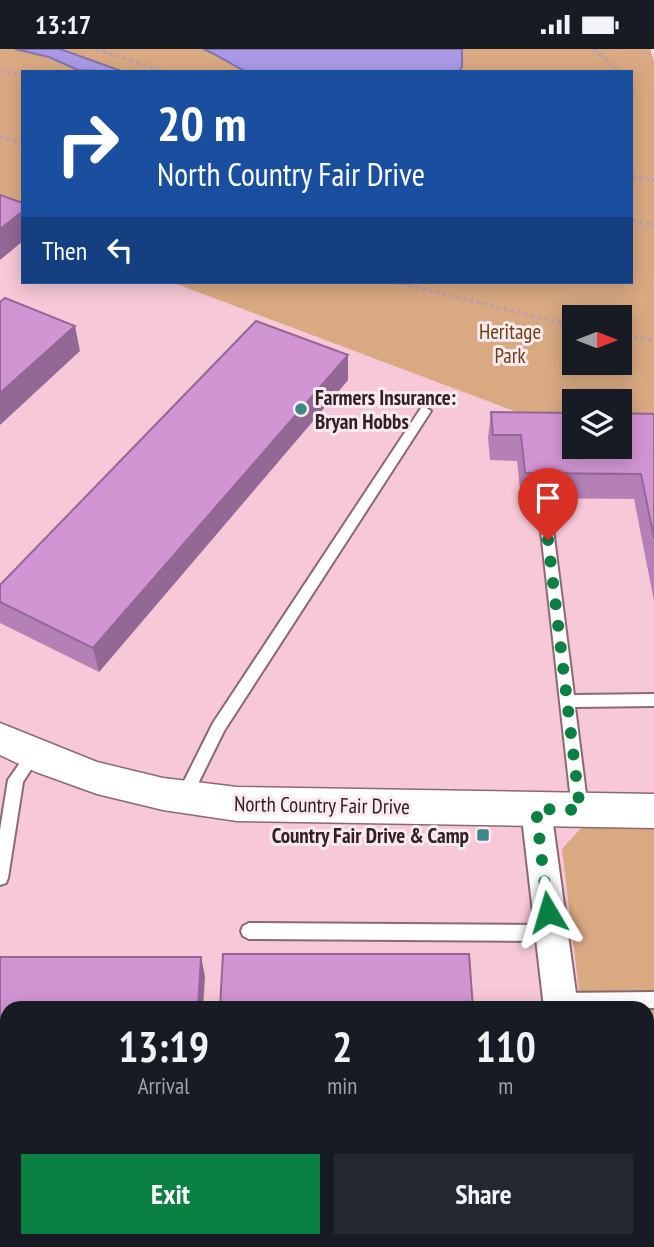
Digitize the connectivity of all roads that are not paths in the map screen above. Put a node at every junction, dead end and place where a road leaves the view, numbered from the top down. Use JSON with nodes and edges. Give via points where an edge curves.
{"nodes":[{"id":1,"x":425,"y":411,"type":"dead end"},
{"id":2,"x":545,"y":513,"type":"dead end"},
{"id":3,"x":654,"y":700,"type":"edge"},
{"id":4,"x":568,"y":701,"type":"junction"},
{"id":5,"x":0,"y":738,"type":"edge"},
{"id":6,"x":34,"y":754,"type":"junction"},
{"id":7,"x":184,"y":797,"type":"junction"},
{"id":8,"x":536,"y":809,"type":"junction"},
{"id":9,"x":580,"y":810,"type":"junction"},
{"id":10,"x":654,"y":811,"type":"edge"},
{"id":11,"x":0,"y":878,"type":"edge"},
{"id":12,"x":249,"y":931,"type":"dead end"},
{"id":13,"x":551,"y":933,"type":"junction"},
{"id":14,"x":654,"y":1000,"type":"edge"},
{"id":15,"x":560,"y":1001,"type":"edge"},
{"id":16,"x":635,"y":1001,"type":"edge"}],
"edges":[{"from":1,"to":7,"type":"lane","via":[[218,727]]},
{"from":2,"to":4,"type":"lane"},
{"from":3,"to":4,"type":"lane"},
{"from":4,"to":9,"type":"lane"},
{"from":5,"to":6,"type":"street","name":"North Country Fair Drive"},
{"from":6,"to":7,"type":"street","name":"North Country Fair Drive","via":[[96,778]]},
{"from":6,"to":11,"type":"lane","via":[[16,780]]},
{"from":7,"to":8,"type":"street","name":"North Country Fair Drive","via":[[237,804]]},
{"from":8,"to":9,"type":"street","name":"North Country Fair Drive"},
{"from":8,"to":13,"type":"street"},
{"from":9,"to":10,"type":"street","name":"North Country Fair Drive"},
{"from":12,"to":13,"type":"lane"},
{"from":13,"to":15,"type":"street"},
{"from":14,"to":16,"type":"lane"}]}
